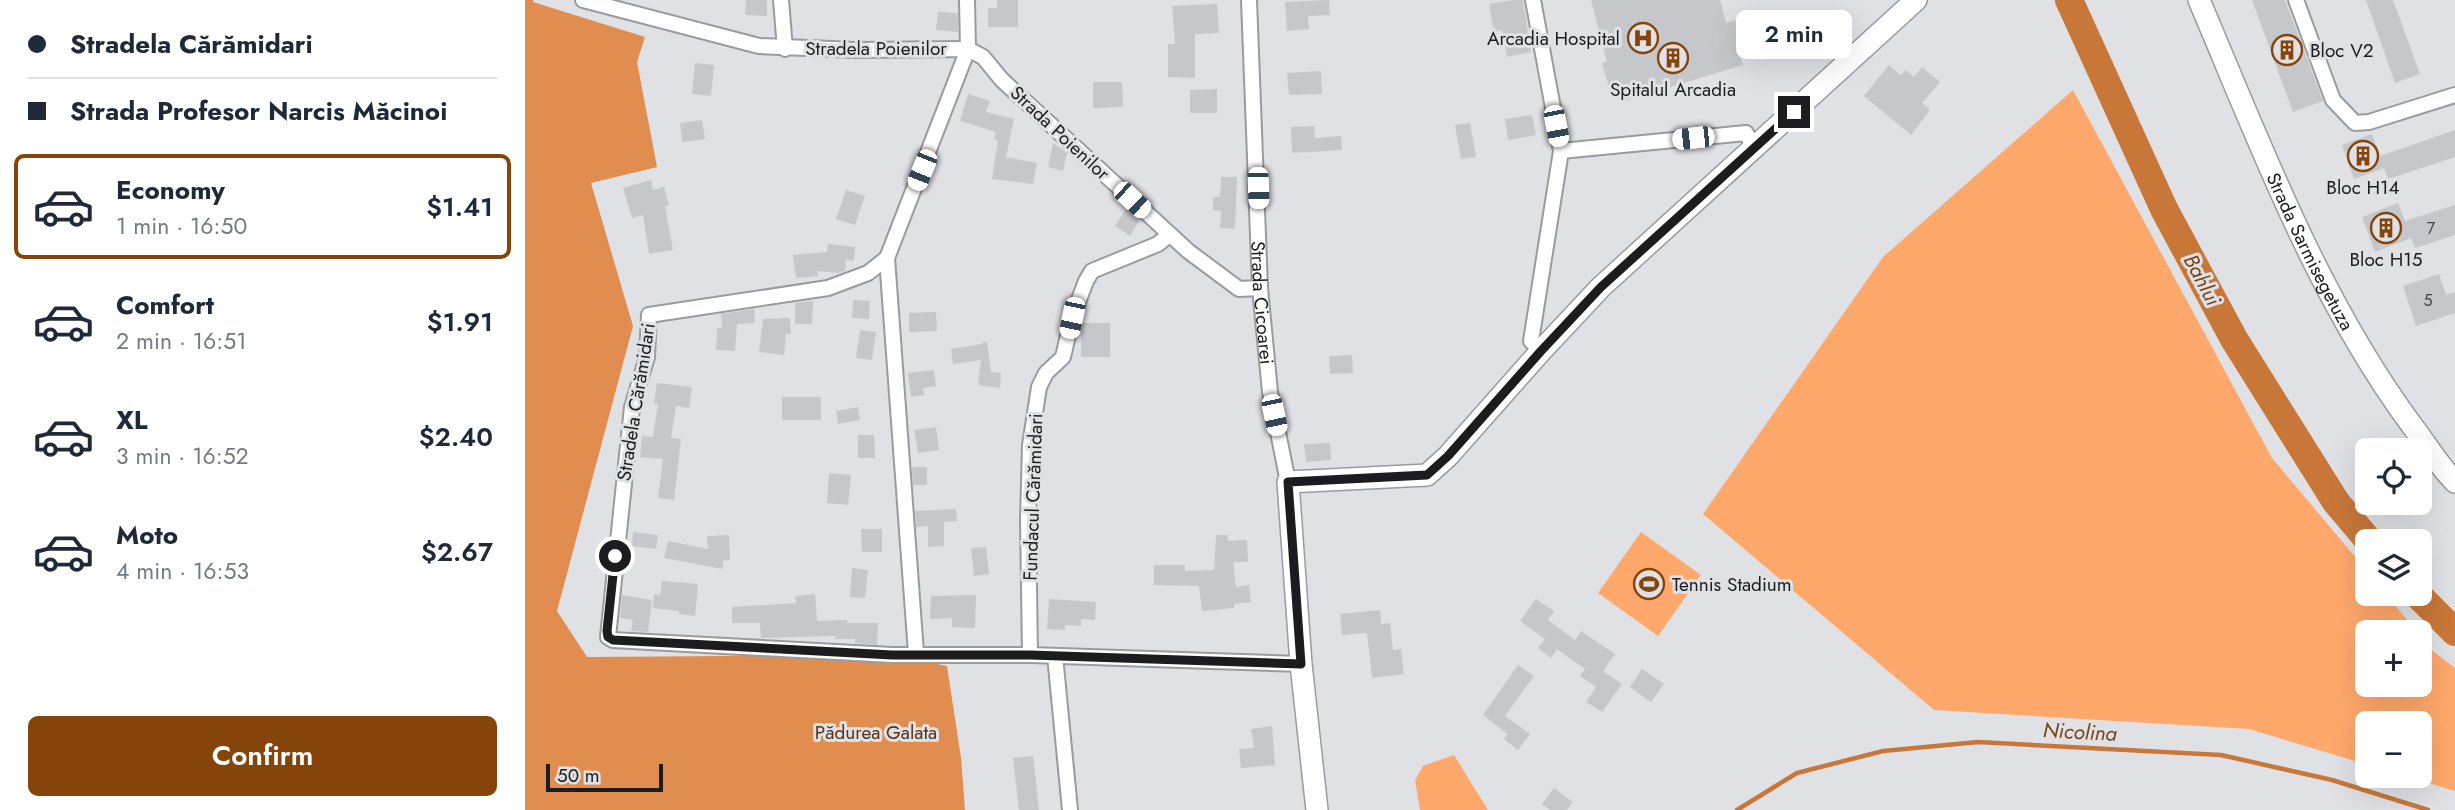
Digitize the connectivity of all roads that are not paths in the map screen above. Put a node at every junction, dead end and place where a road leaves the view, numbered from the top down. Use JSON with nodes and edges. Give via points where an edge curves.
{"nodes":[{"id":1,"x":583,"y":0,"type":"edge"},
{"id":2,"x":781,"y":0,"type":"edge"},
{"id":3,"x":967,"y":0,"type":"edge"},
{"id":4,"x":1249,"y":0,"type":"edge"},
{"id":5,"x":1533,"y":0,"type":"edge"},
{"id":6,"x":1916,"y":0,"type":"edge"},
{"id":7,"x":2199,"y":0,"type":"edge"},
{"id":8,"x":2296,"y":0,"type":"edge"},
{"id":9,"x":785,"y":48,"type":"junction"},
{"id":10,"x":968,"y":49,"type":"junction"},
{"id":11,"x":2455,"y":95,"type":"edge"},
{"id":12,"x":1753,"y":146,"type":"junction"},
{"id":13,"x":1561,"y":151,"type":"junction"},
{"id":14,"x":1169,"y":235,"type":"junction"},
{"id":15,"x":887,"y":258,"type":"junction"},
{"id":16,"x":1260,"y":288,"type":"junction"},
{"id":17,"x":1541,"y":351,"type":"junction"},
{"id":18,"x":1288,"y":482,"type":"junction"},
{"id":19,"x":2455,"y":482,"type":"edge"},
{"id":20,"x":916,"y":653,"type":"junction"},
{"id":21,"x":1030,"y":655,"type":"junction"},
{"id":22,"x":1055,"y":656,"type":"junction"},
{"id":23,"x":1301,"y":664,"type":"junction"},
{"id":24,"x":1070,"y":810,"type":"edge"},
{"id":25,"x":1317,"y":810,"type":"edge"}],
"edges":[{"from":1,"to":9,"type":"street","name":"Stradela Poienilor","via":[[759,46]]},
{"from":2,"to":9,"type":"street","name":"Stradela Poienilor"},
{"from":3,"to":10,"type":"street"},
{"from":4,"to":16,"type":"street","name":"Strada Cicoarei"},
{"from":5,"to":13,"type":"street"},
{"from":6,"to":12,"type":"street"},
{"from":7,"to":19,"type":"street","name":"Strada Sarmisegetuza","via":[[2333,299],[2395,402]]},
{"from":8,"to":11,"type":"street","via":[[2333,100],[2355,123]]},
{"from":9,"to":10,"type":"street","name":"Stradela Poienilor"},
{"from":10,"to":14,"type":"street","name":"Strada Poienilor","via":[[983,57]]},
{"from":10,"to":15,"type":"street"},
{"from":12,"to":13,"type":"street","via":[[1746,133]]},
{"from":12,"to":17,"type":"street","via":[[1601,287]]},
{"from":13,"to":17,"type":"street","via":[[1531,341]]},
{"from":14,"to":16,"type":"street","name":"Strada Poienilor","via":[[1239,289]]},
{"from":14,"to":21,"type":"street","name":"Fundacul Cărămidari","via":[[1093,271],[1072,318],[1063,357],[1038,387],[1030,445]]},
{"from":15,"to":20,"type":"street"},
{"from":15,"to":20,"type":"street","name":"Stradela Cărămidari","via":[[868,273],[828,288],[649,316],[647,358],[632,407],[607,631],[613,640]]},
{"from":16,"to":18,"type":"street","name":"Strada Cicoarei","via":[[1270,392]]},
{"from":17,"to":18,"type":"street","via":[[1427,475]]},
{"from":18,"to":23,"type":"street","name":"Strada Cicoarei"},
{"from":20,"to":21,"type":"street","name":"Stradela Cărămidari"},
{"from":21,"to":22,"type":"street","name":"Stradela Cărămidari"},
{"from":22,"to":23,"type":"street","name":"Stradela Cărămidari"},
{"from":22,"to":24,"type":"street"},
{"from":23,"to":25,"type":"street","name":"Strada Cicoarei"}]}
